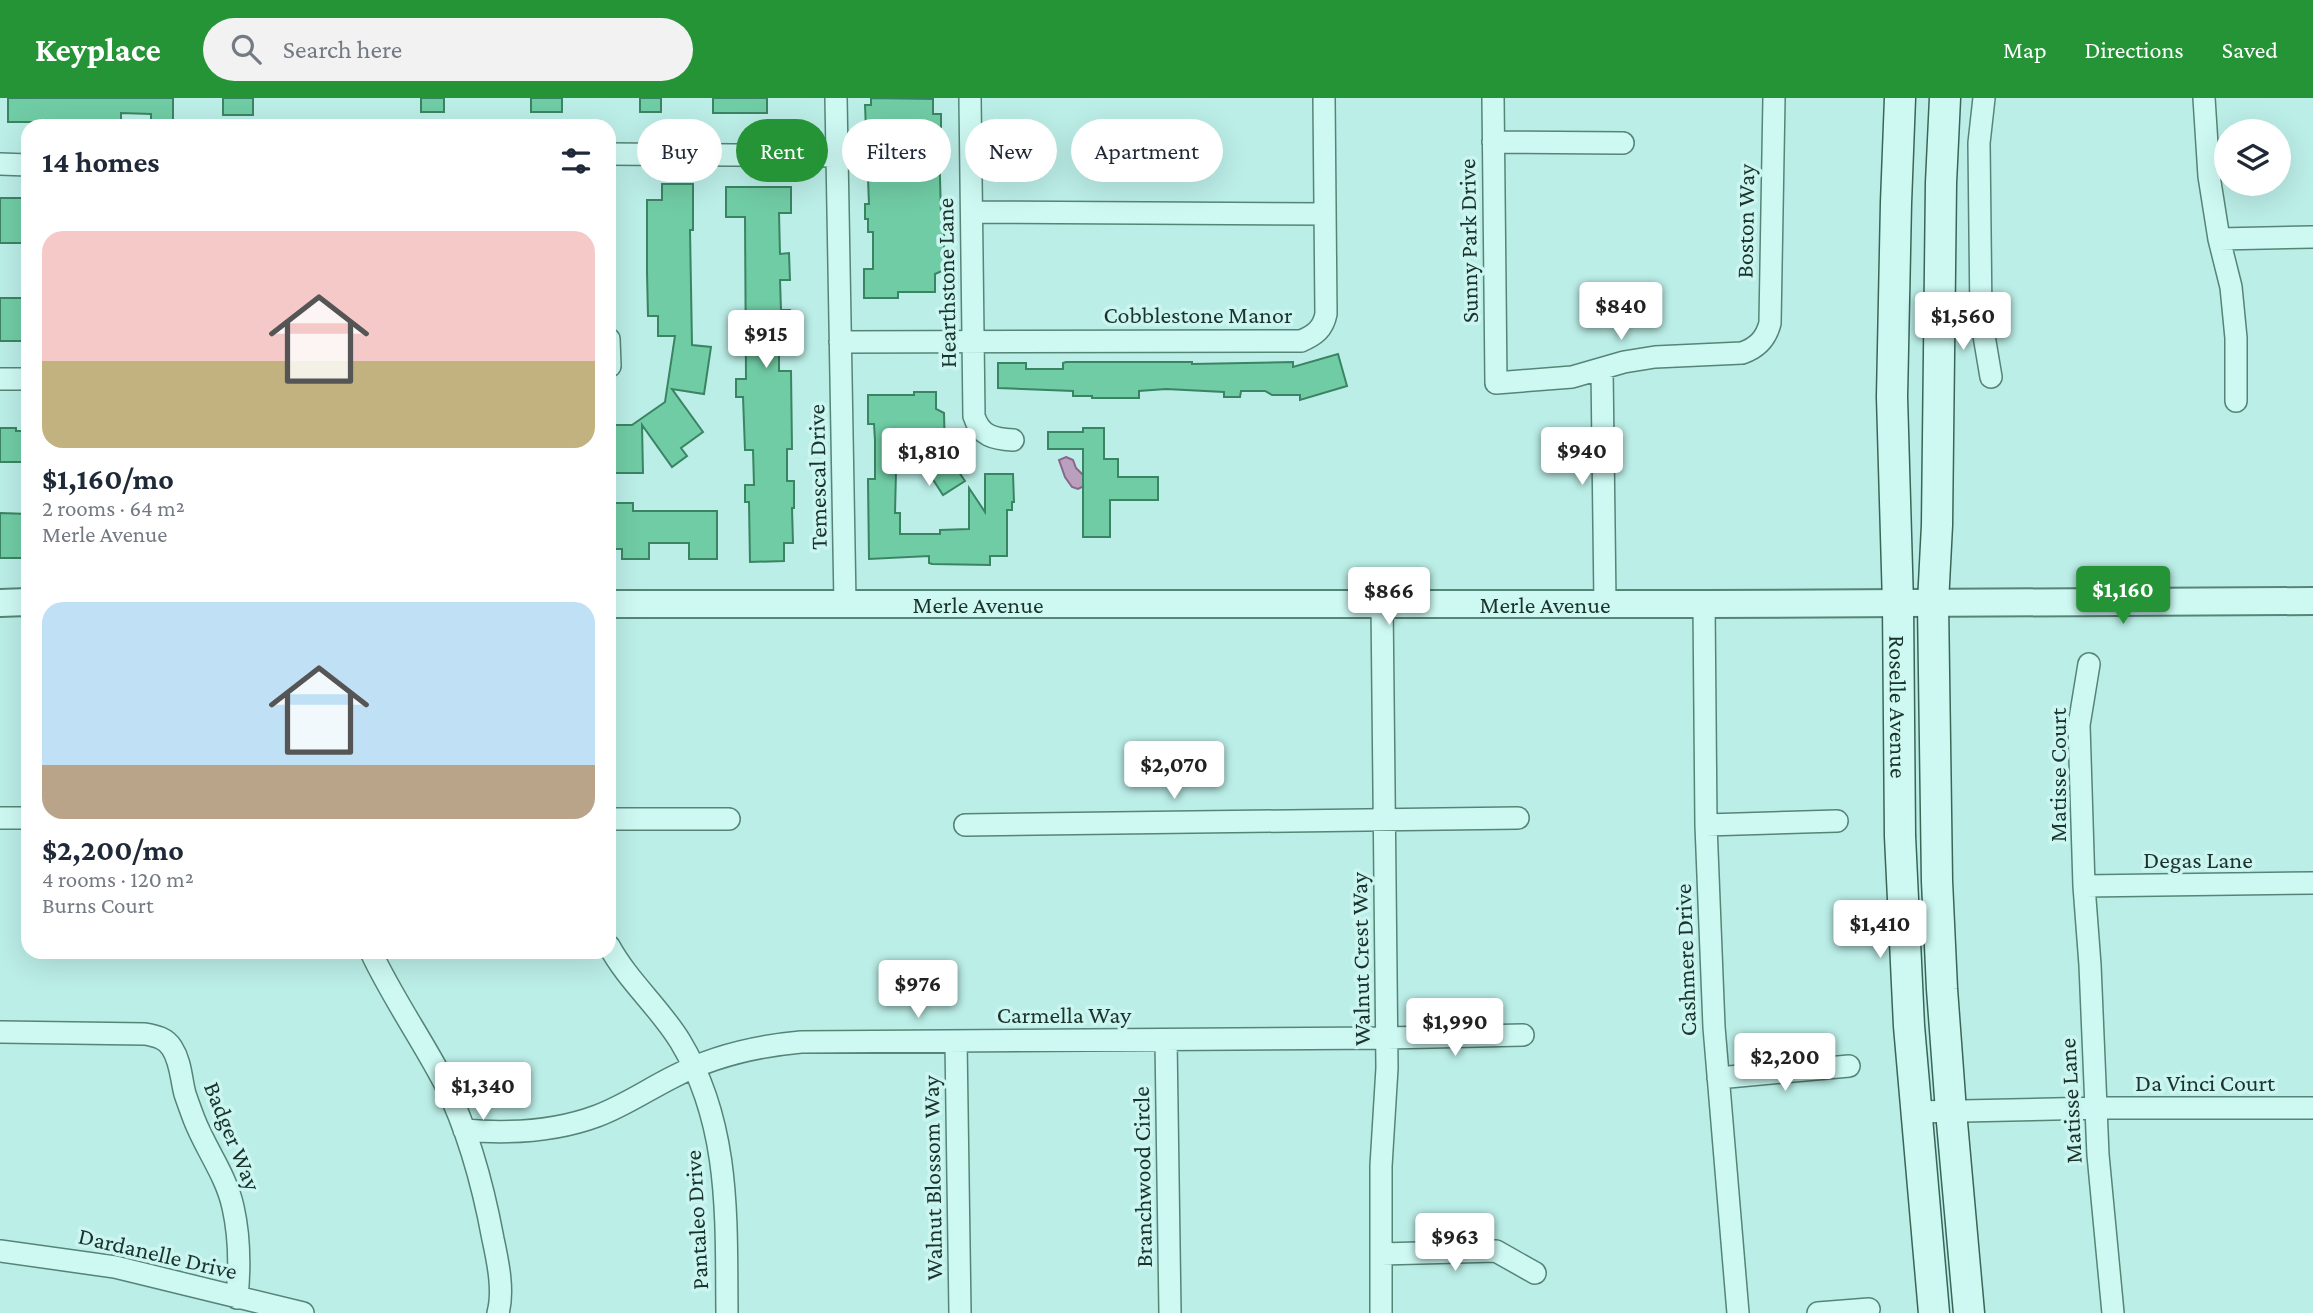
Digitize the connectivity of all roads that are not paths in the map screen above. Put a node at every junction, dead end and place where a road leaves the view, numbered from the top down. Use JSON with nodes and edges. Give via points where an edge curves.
{"nodes":[{"id":1,"x":836,"y":98,"type":"edge"},
{"id":2,"x":970,"y":98,"type":"edge"},
{"id":3,"x":1324,"y":98,"type":"edge"},
{"id":4,"x":1493,"y":98,"type":"edge"},
{"id":5,"x":1774,"y":98,"type":"edge"},
{"id":6,"x":1900,"y":98,"type":"edge"},
{"id":7,"x":1945,"y":98,"type":"edge"},
{"id":8,"x":1984,"y":98,"type":"edge"},
{"id":9,"x":2204,"y":98,"type":"edge"},
{"id":10,"x":1493,"y":142,"type":"junction"},
{"id":11,"x":1623,"y":142,"type":"dead end"},
{"id":12,"x":616,"y":154,"type":"edge"},
{"id":13,"x":837,"y":156,"type":"junction"},
{"id":14,"x":0,"y":164,"type":"edge"},
{"id":15,"x":21,"y":165,"type":"edge"},
{"id":16,"x":972,"y":212,"type":"junction"},
{"id":17,"x":1325,"y":214,"type":"junction"},
{"id":18,"x":2313,"y":237,"type":"edge"},
{"id":19,"x":2219,"y":239,"type":"junction"},
{"id":20,"x":840,"y":342,"type":"junction"},
{"id":21,"x":973,"y":342,"type":"junction"},
{"id":22,"x":1602,"y":369,"type":"junction"},
{"id":23,"x":1991,"y":377,"type":"dead end"},
{"id":24,"x":0,"y":379,"type":"edge"},
{"id":25,"x":21,"y":379,"type":"edge"},
{"id":26,"x":2236,"y":401,"type":"dead end"},
{"id":27,"x":1013,"y":440,"type":"dead end"},
{"id":28,"x":2313,"y":601,"type":"edge"},
{"id":29,"x":21,"y":602,"type":"edge"},
{"id":30,"x":0,"y":603,"type":"edge"},
{"id":31,"x":845,"y":603,"type":"junction"},
{"id":32,"x":1382,"y":603,"type":"junction"},
{"id":33,"x":1605,"y":603,"type":"junction"},
{"id":34,"x":1933,"y":603,"type":"junction"},
{"id":35,"x":616,"y":604,"type":"edge"},
{"id":36,"x":1704,"y":604,"type":"junction"},
{"id":37,"x":1898,"y":604,"type":"junction"},
{"id":38,"x":2089,"y":664,"type":"dead end"},
{"id":39,"x":0,"y":818,"type":"edge"},
{"id":40,"x":21,"y":818,"type":"edge"},
{"id":41,"x":1518,"y":818,"type":"dead end"},
{"id":42,"x":616,"y":819,"type":"edge"},
{"id":43,"x":729,"y":819,"type":"dead end"},
{"id":44,"x":1384,"y":820,"type":"junction"},
{"id":45,"x":1837,"y":821,"type":"dead end"},
{"id":46,"x":965,"y":825,"type":"dead end"},
{"id":47,"x":1706,"y":825,"type":"junction"},
{"id":48,"x":2313,"y":883,"type":"edge"},
{"id":49,"x":2084,"y":886,"type":"junction"},
{"id":50,"x":616,"y":957,"type":"edge"},
{"id":51,"x":374,"y":959,"type":"edge"},
{"id":52,"x":0,"y":1032,"type":"edge"},
{"id":53,"x":1523,"y":1035,"type":"dead end"},
{"id":54,"x":1387,"y":1038,"type":"junction"},
{"id":55,"x":1166,"y":1040,"type":"junction"},
{"id":56,"x":956,"y":1041,"type":"junction"},
{"id":57,"x":1849,"y":1066,"type":"dead end"},
{"id":58,"x":694,"y":1067,"type":"junction"},
{"id":59,"x":1718,"y":1078,"type":"junction"},
{"id":60,"x":2096,"y":1108,"type":"junction"},
{"id":61,"x":2313,"y":1108,"type":"edge"},
{"id":62,"x":1951,"y":1111,"type":"junction"},
{"id":63,"x":1916,"y":1112,"type":"junction"},
{"id":64,"x":464,"y":1130,"type":"junction"},
{"id":65,"x":0,"y":1251,"type":"edge"},
{"id":66,"x":1381,"y":1254,"type":"junction"},
{"id":67,"x":1535,"y":1273,"type":"dead end"},
{"id":68,"x":237,"y":1298,"type":"junction"},
{"id":69,"x":1869,"y":1309,"type":"dead end"},
{"id":70,"x":303,"y":1313,"type":"edge"},
{"id":71,"x":498,"y":1313,"type":"edge"},
{"id":72,"x":727,"y":1313,"type":"edge"},
{"id":73,"x":960,"y":1313,"type":"edge"},
{"id":74,"x":1170,"y":1313,"type":"edge"},
{"id":75,"x":1381,"y":1313,"type":"edge"},
{"id":76,"x":1738,"y":1313,"type":"edge"},
{"id":77,"x":1818,"y":1313,"type":"edge"},
{"id":78,"x":1934,"y":1313,"type":"edge"},
{"id":79,"x":1969,"y":1313,"type":"edge"},
{"id":80,"x":2113,"y":1313,"type":"edge"}],
"edges":[{"from":1,"to":13,"type":"street","name":"Temescal Drive"},
{"from":2,"to":16,"type":"street","name":"Hearthstone Lane"},
{"from":3,"to":17,"type":"street","name":"Cobblestone Manor"},
{"from":4,"to":10,"type":"street","name":"Sunny Park Drive"},
{"from":5,"to":22,"type":"street","name":"Boston Way","via":[[1768,331],[1752,350],[1742,353],[1655,356]]},
{"from":6,"to":37,"type":"main road","name":"Roselle Avenue","via":[[1892,397]]},
{"from":7,"to":34,"type":"main road","name":"Roselle Avenue"},
{"from":8,"to":23,"type":"street","via":[[1979,142],[1981,318]]},
{"from":9,"to":19,"type":"street","via":[[2208,176]]},
{"from":10,"to":11,"type":"street"},
{"from":10,"to":22,"type":"street","name":"Sunny Park Drive","via":[[1496,383],[1572,377]]},
{"from":12,"to":13,"type":"street"},
{"from":13,"to":20,"type":"street","name":"Temescal Drive"},
{"from":14,"to":15,"type":"street"},
{"from":16,"to":17,"type":"street"},
{"from":16,"to":21,"type":"street","name":"Hearthstone Lane"},
{"from":17,"to":21,"type":"street","name":"Cobblestone Manor","via":[[1326,314],[1318,331],[1301,341]]},
{"from":18,"to":19,"type":"street"},
{"from":19,"to":26,"type":"street","via":[[2231,288]]},
{"from":20,"to":21,"type":"street","name":"Cobblestone Manor"},
{"from":20,"to":31,"type":"street","name":"Temescal Drive"},
{"from":21,"to":27,"type":"street","name":"Hearthstone Lane","via":[[977,424],[995,439]]},
{"from":22,"to":33,"type":"street"},
{"from":24,"to":25,"type":"street"},
{"from":28,"to":34,"type":"street","name":"Merle Avenue"},
{"from":29,"to":30,"type":"street"},
{"from":31,"to":32,"type":"street","name":"Merle Avenue"},
{"from":31,"to":35,"type":"street","name":"Merle Avenue"},
{"from":32,"to":33,"type":"street","name":"Merle Avenue"},
{"from":32,"to":44,"type":"street","name":"Walnut Crest Way"},
{"from":33,"to":36,"type":"street","name":"Merle Avenue"},
{"from":34,"to":37,"type":"street","name":"Merle Avenue"},
{"from":34,"to":62,"type":"main road","name":"Roselle Avenue","via":[[1937,881]]},
{"from":36,"to":37,"type":"street","name":"Merle Avenue"},
{"from":36,"to":47,"type":"street","name":"Cashmere Drive"},
{"from":37,"to":63,"type":"main road","name":"Roselle Avenue","via":[[1900,836]]},
{"from":38,"to":49,"type":"street","name":"Matisse Court","via":[[2079,725]]},
{"from":39,"to":40,"type":"street"},
{"from":41,"to":44,"type":"street"},
{"from":42,"to":43,"type":"street"},
{"from":44,"to":46,"type":"street"},
{"from":44,"to":54,"type":"street","name":"Walnut Crest Way"},
{"from":45,"to":47,"type":"street"},
{"from":47,"to":59,"type":"street","name":"Cashmere Drive"},
{"from":48,"to":49,"type":"street","name":"Degas Lane"},
{"from":49,"to":60,"type":"street","name":"Matisse Lane"},
{"from":50,"to":58,"type":"street","name":"Pantaleo Drive","via":[[680,1041]]},
{"from":51,"to":64,"type":"street","via":[[419,1036]]},
{"from":52,"to":68,"type":"street","name":"Badger Way","via":[[145,1034],[170,1045],[196,1124],[233,1206],[239,1236]]},
{"from":53,"to":54,"type":"street","name":"Carmella Way"},
{"from":54,"to":55,"type":"street","name":"Carmella Way"},
{"from":54,"to":66,"type":"street","name":"Walnut Crest Way"},
{"from":55,"to":56,"type":"street","name":"Carmella Way"},
{"from":55,"to":74,"type":"street","name":"Branchwood Circle"},
{"from":56,"to":58,"type":"street","name":"Carmella Way","via":[[782,1044],[732,1053]]},
{"from":56,"to":73,"type":"street","name":"Walnut Blossom Way"},
{"from":57,"to":59,"type":"street"},
{"from":58,"to":64,"type":"street","name":"Carmella Way","via":[[596,1117],[522,1132]]},
{"from":58,"to":72,"type":"street","name":"Pantaleo Drive","via":[[717,1133],[724,1170]]},
{"from":59,"to":76,"type":"street","name":"Cashmere Drive"},
{"from":60,"to":61,"type":"street","name":"Da Vinci Court"},
{"from":60,"to":62,"type":"street","name":"Da Vinci Court"},
{"from":60,"to":80,"type":"street","name":"Matisse Lane"},
{"from":62,"to":63,"type":"street","name":"Da Vinci Court"},
{"from":62,"to":79,"type":"main road","name":"Roselle Avenue"},
{"from":63,"to":78,"type":"main road","name":"Roselle Avenue"},
{"from":64,"to":71,"type":"street","via":[[486,1201],[496,1254]]},
{"from":65,"to":68,"type":"street","name":"Dardanelle Drive","via":[[115,1267]]},
{"from":66,"to":67,"type":"street","via":[[1496,1251]]},
{"from":66,"to":75,"type":"street","name":"Walnut Crest Way"},
{"from":68,"to":70,"type":"street","name":"Dardanelle Drive"},
{"from":69,"to":77,"type":"street"}]}
